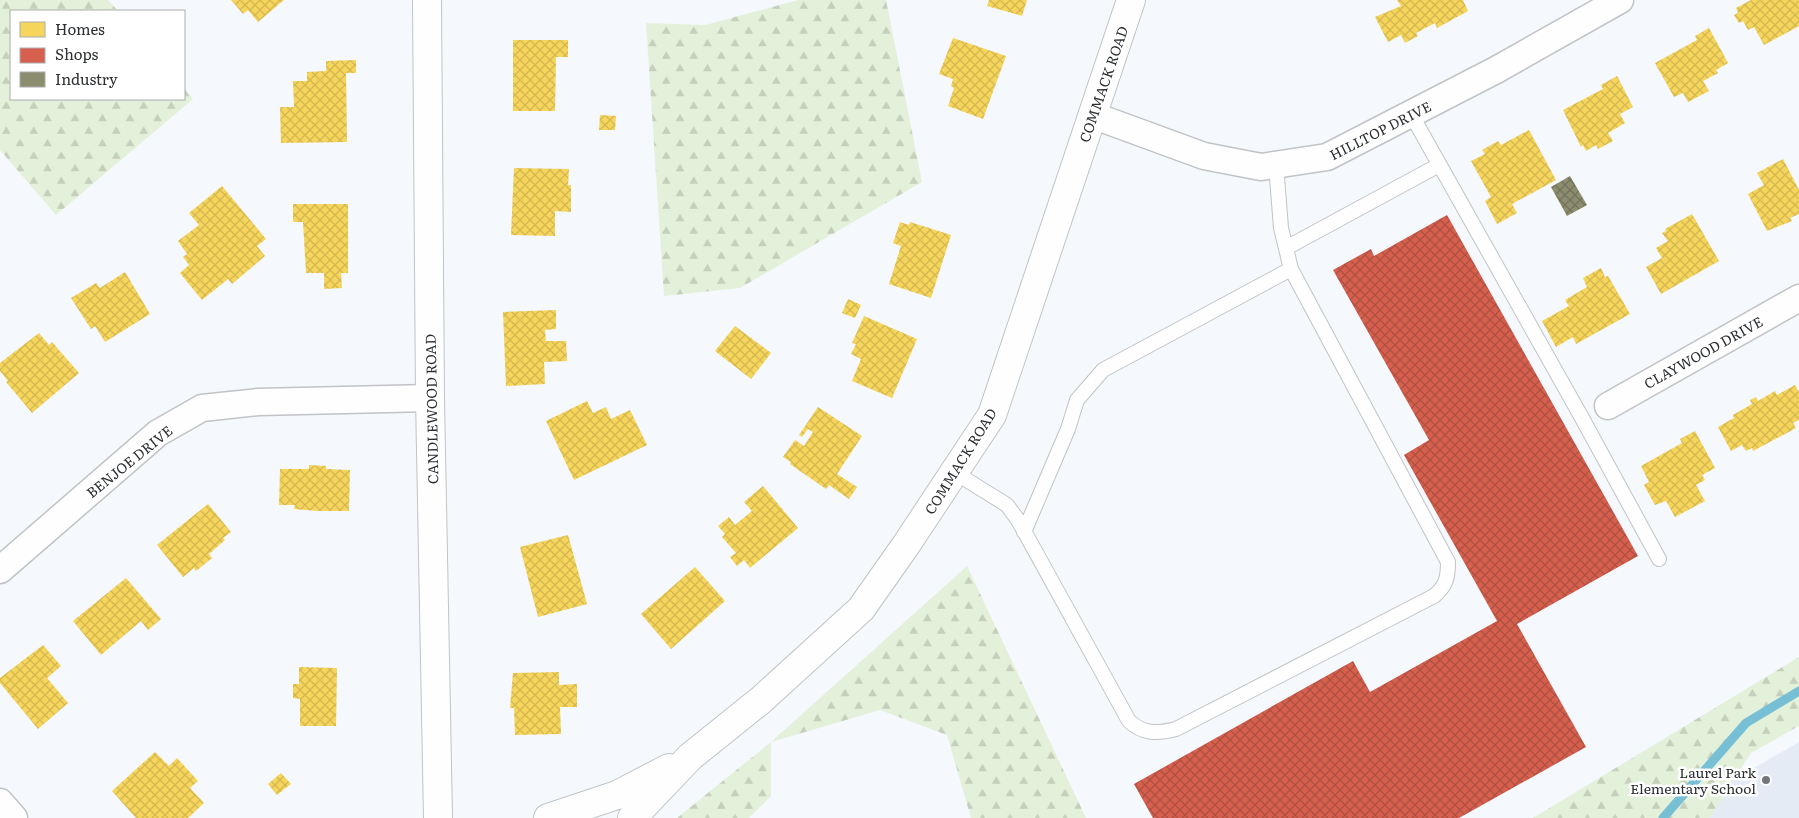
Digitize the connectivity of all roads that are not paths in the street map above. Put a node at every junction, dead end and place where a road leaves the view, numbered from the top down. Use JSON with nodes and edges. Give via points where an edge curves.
{"nodes":[{"id":1,"x":427,"y":0,"type":"edge"},
{"id":2,"x":1131,"y":0,"type":"edge"},
{"id":3,"x":1620,"y":0,"type":"edge"},
{"id":4,"x":1411,"y":114,"type":"junction"},
{"id":5,"x":1092,"y":115,"type":"junction"},
{"id":6,"x":1276,"y":165,"type":"junction"},
{"id":7,"x":1439,"y":165,"type":"junction"},
{"id":8,"x":1286,"y":248,"type":"junction"},
{"id":9,"x":1291,"y":269,"type":"junction"},
{"id":10,"x":1799,"y":298,"type":"edge"},
{"id":11,"x":430,"y":398,"type":"junction"},
{"id":12,"x":1608,"y":406,"type":"dead end"},
{"id":13,"x":954,"y":472,"type":"junction"},
{"id":14,"x":1024,"y":532,"type":"junction"},
{"id":15,"x":1659,"y":559,"type":"dead end"},
{"id":16,"x":0,"y":570,"type":"edge"},
{"id":17,"x":690,"y":757,"type":"junction"},
{"id":18,"x":0,"y":802,"type":"edge"},
{"id":19,"x":14,"y":818,"type":"edge"},
{"id":20,"x":438,"y":818,"type":"edge"},
{"id":21,"x":548,"y":818,"type":"edge"},
{"id":22,"x":632,"y":818,"type":"edge"}],
"edges":[{"from":1,"to":11,"type":"street","name":"CANDLEWOOD ROAD"},
{"from":2,"to":5,"type":"street","name":"COMMACK ROAD"},
{"from":3,"to":4,"type":"street","name":"HILLTOP DRIVE"},
{"from":4,"to":6,"type":"street","name":"HILLTOP DRIVE","via":[[1327,157]]},
{"from":4,"to":7,"type":"lane"},
{"from":5,"to":6,"type":"street","name":"HILLTOP DRIVE","via":[[1204,156],[1261,167]]},
{"from":5,"to":13,"type":"street","name":"COMMACK ROAD","via":[[992,415]]},
{"from":6,"to":8,"type":"lane","via":[[1281,228]]},
{"from":7,"to":8,"type":"lane"},
{"from":7,"to":15,"type":"lane"},
{"from":8,"to":9,"type":"lane"},
{"from":9,"to":14,"type":"lane","via":[[1104,370],[1077,400]]},
{"from":9,"to":14,"type":"lane","via":[[1448,562],[1448,579],[1442,589],[1176,730],[1148,732],[1129,721]]},
{"from":10,"to":12,"type":"street","name":"CLAYWOOD DRIVE"},
{"from":11,"to":16,"type":"street","name":"BENJOE DRIVE","via":[[258,402],[202,408],[158,434]]},
{"from":11,"to":20,"type":"street","name":"CANDLEWOOD ROAD"},
{"from":13,"to":14,"type":"lane","via":[[1007,505]]},
{"from":13,"to":17,"type":"street","name":"COMMACK ROAD","via":[[861,609],[761,700]]},
{"from":17,"to":21,"type":"street","name":"COMMACK ROAD","via":[[617,796]]},
{"from":17,"to":22,"type":"street","name":"COMMACK ROAD"},
{"from":18,"to":19,"type":"street"}]}
